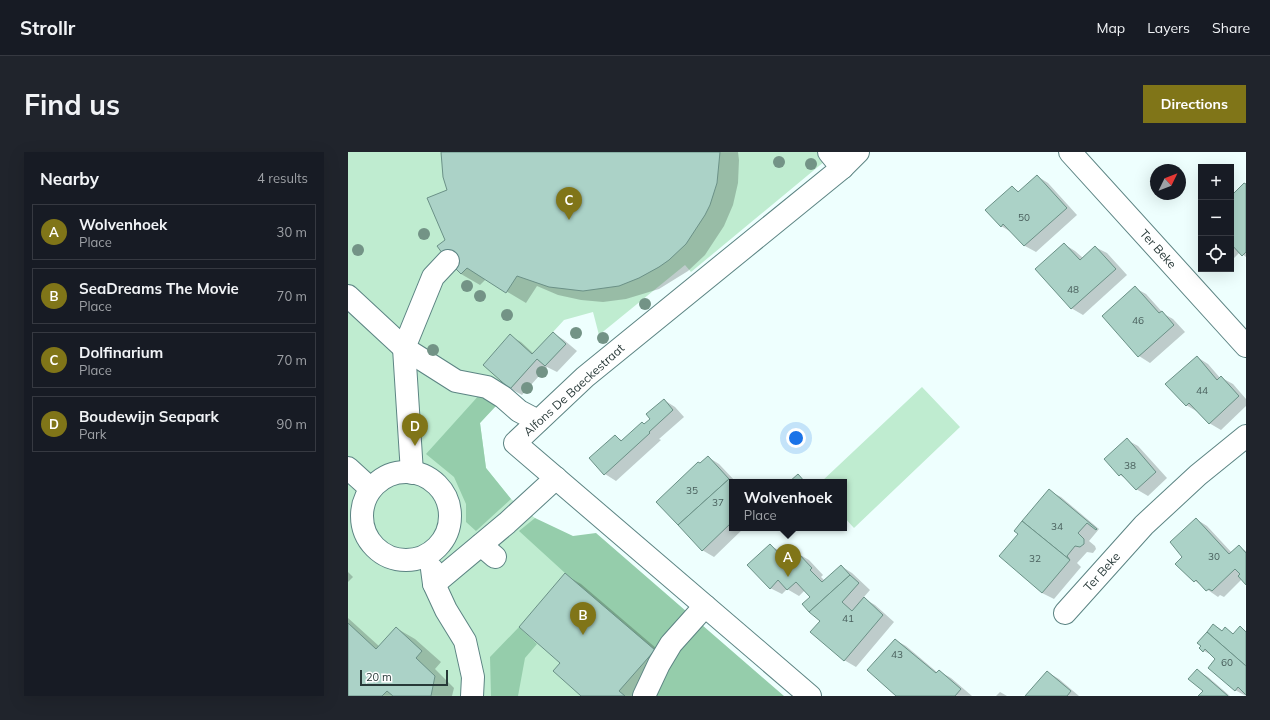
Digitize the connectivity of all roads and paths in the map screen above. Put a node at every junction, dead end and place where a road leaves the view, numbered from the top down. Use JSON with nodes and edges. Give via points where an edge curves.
{"nodes":[{"id":1,"x":858,"y":152,"type":"edge"},
{"id":2,"x":1070,"y":152,"type":"edge"},
{"id":3,"x":836,"y":160,"type":"edge"},
{"id":4,"x":448,"y":261,"type":"dead end"},
{"id":5,"x":348,"y":296,"type":"edge"},
{"id":6,"x":1246,"y":346,"type":"edge"},
{"id":7,"x":404,"y":348,"type":"junction"},
{"id":8,"x":538,"y":421,"type":"junction"},
{"id":9,"x":1246,"y":436,"type":"edge"},
{"id":10,"x":348,"y":468,"type":"edge"},
{"id":11,"x":412,"y":473,"type":"junction"},
{"id":12,"x":556,"y":478,"type":"junction"},
{"id":13,"x":371,"y":489,"type":"junction"},
{"id":14,"x":355,"y":517,"type":"edge"},
{"id":15,"x":429,"y":554,"type":"junction"},
{"id":16,"x":434,"y":584,"type":"junction"},
{"id":17,"x":705,"y":606,"type":"junction"},
{"id":18,"x":1065,"y":613,"type":"dead end"},
{"id":19,"x":472,"y":696,"type":"edge"},
{"id":20,"x":644,"y":696,"type":"edge"},
{"id":21,"x":810,"y":696,"type":"edge"}],
"edges":[{"from":1,"to":3,"type":"street","name":"Alfons De Baeckestraat"},
{"from":2,"to":6,"type":"street","name":"Ter Beke"},
{"from":3,"to":8,"type":"street","name":"Alfons De Baeckestraat","via":[[585,377]]},
{"from":4,"to":7,"type":"street","via":[[434,278]]},
{"from":5,"to":7,"type":"street"},
{"from":7,"to":8,"type":"street","via":[[456,381],[487,387],[519,411]]},
{"from":7,"to":11,"type":"street"},
{"from":8,"to":12,"type":"street","name":"Alfons De Baeckestraat","via":[[515,443]]},
{"from":9,"to":18,"type":"street","name":"Ter Beke","via":[[1198,475],[1144,525]]},
{"from":10,"to":13,"type":"street"},
{"from":11,"to":13,"type":"street","via":[[396,473],[382,479]]},
{"from":11,"to":15,"type":"street","via":[[426,478],[438,487],[447,500],[450,515],[447,530],[441,544]]},
{"from":12,"to":16,"type":"street","via":[[507,523],[488,551]]},
{"from":12,"to":17,"type":"street","name":"Alfons De Baeckestraat"},
{"from":13,"to":14,"type":"street"},
{"from":14,"to":15,"type":"street","via":[[373,546],[385,555],[400,560],[415,560]]},
{"from":15,"to":16,"type":"street"},
{"from":16,"to":19,"type":"street","via":[[465,641],[473,677]]},
{"from":17,"to":20,"type":"street","via":[[671,644]]},
{"from":17,"to":21,"type":"street","name":"Alfons De Baeckestraat"}]}
